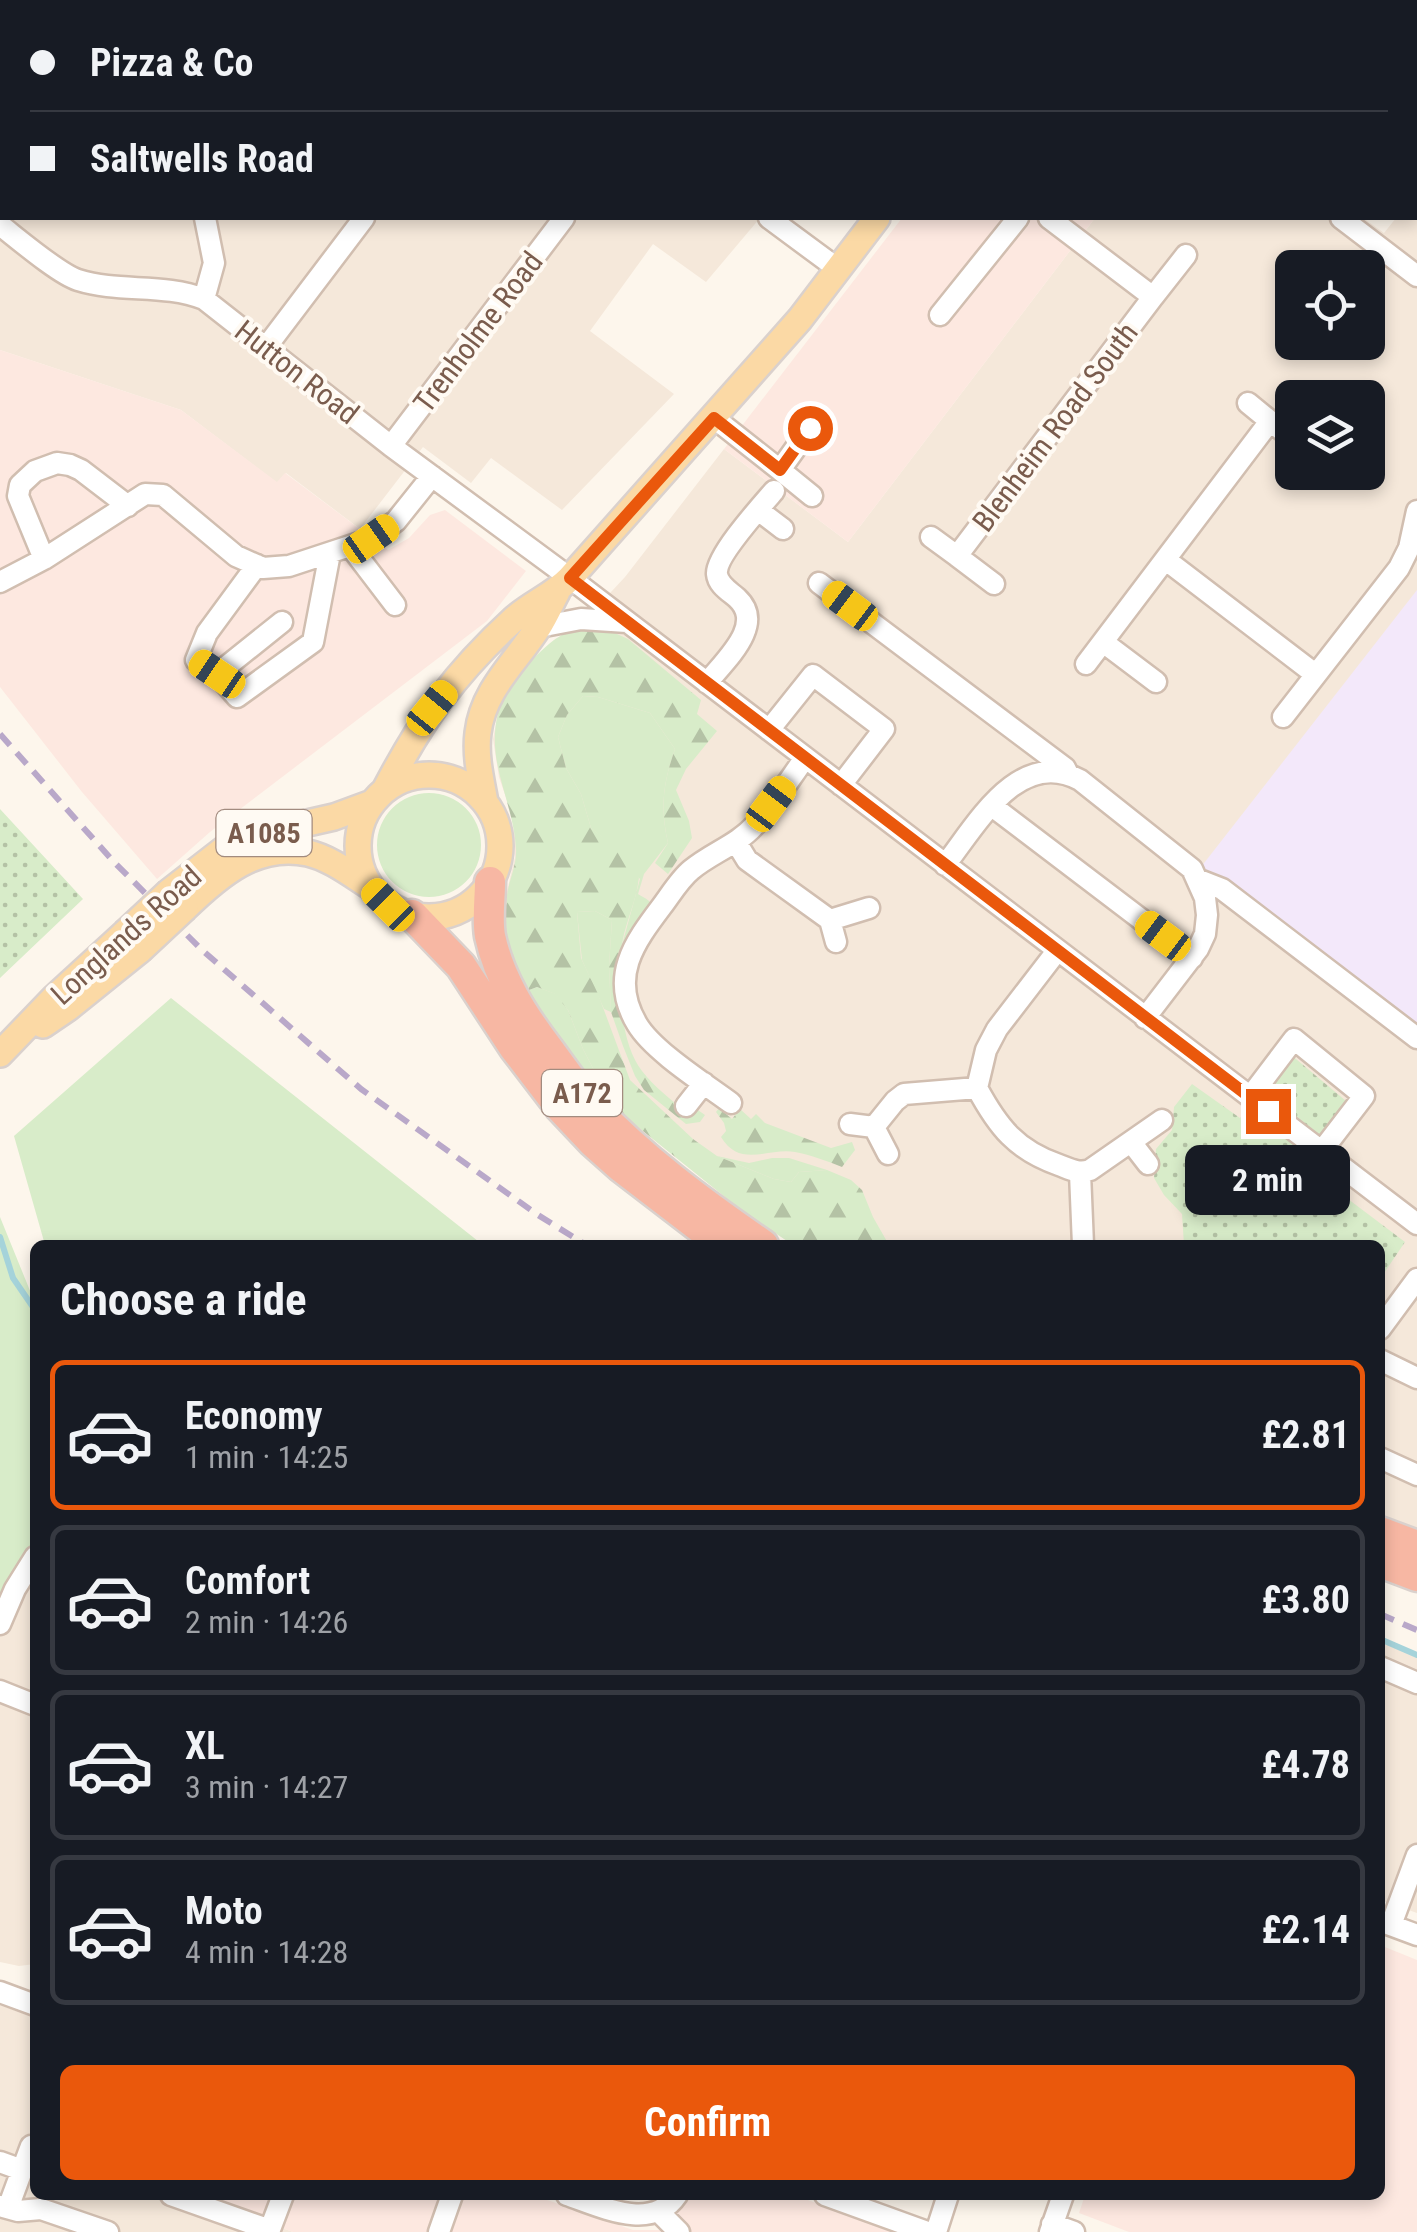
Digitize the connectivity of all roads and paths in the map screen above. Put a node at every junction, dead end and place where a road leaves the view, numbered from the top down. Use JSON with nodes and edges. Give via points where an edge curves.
{"nodes":[{"id":1,"x":205,"y":220,"type":"edge"},
{"id":2,"x":362,"y":220,"type":"edge"},
{"id":3,"x":562,"y":220,"type":"edge"},
{"id":4,"x":772,"y":220,"type":"edge"},
{"id":5,"x":876,"y":220,"type":"edge"},
{"id":6,"x":1016,"y":220,"type":"edge"},
{"id":7,"x":1051,"y":220,"type":"edge"},
{"id":8,"x":1344,"y":220,"type":"edge"},
{"id":9,"x":0,"y":225,"type":"edge"},
{"id":10,"x":1186,"y":255,"type":"dead end"},
{"id":11,"x":838,"y":270,"type":"junction"},
{"id":12,"x":1417,"y":276,"type":"edge"},
{"id":13,"x":1153,"y":297,"type":"junction"},
{"id":14,"x":204,"y":299,"type":"junction"},
{"id":15,"x":940,"y":315,"type":"dead end"},
{"id":16,"x":266,"y":346,"type":"junction"},
{"id":17,"x":1248,"y":403,"type":"dead end"},
{"id":18,"x":714,"y":418,"type":"junction"},
{"id":19,"x":1270,"y":421,"type":"junction"},
{"id":20,"x":1275,"y":425,"type":"edge"},
{"id":21,"x":810,"y":428,"type":"dead end"},
{"id":22,"x":391,"y":446,"type":"junction"},
{"id":23,"x":432,"y":476,"type":"junction"},
{"id":24,"x":776,"y":480,"type":"junction"},
{"id":25,"x":812,"y":496,"type":"dead end"},
{"id":26,"x":128,"y":506,"type":"junction"},
{"id":27,"x":758,"y":510,"type":"junction"},
{"id":28,"x":1417,"y":511,"type":"edge"},
{"id":29,"x":783,"y":529,"type":"dead end"},
{"id":30,"x":931,"y":536,"type":"dead end"},
{"id":31,"x":340,"y":549,"type":"junction"},
{"id":32,"x":957,"y":556,"type":"junction"},
{"id":33,"x":44,"y":559,"type":"junction"},
{"id":34,"x":1166,"y":560,"type":"junction"},
{"id":35,"x":258,"y":565,"type":"junction"},
{"id":36,"x":0,"y":582,"type":"edge"},
{"id":37,"x":820,"y":582,"type":"dead end"},
{"id":38,"x":994,"y":584,"type":"dead end"},
{"id":39,"x":564,"y":585,"type":"junction"},
{"id":40,"x":395,"y":605,"type":"dead end"},
{"id":41,"x":282,"y":622,"type":"dead end"},
{"id":42,"x":628,"y":622,"type":"junction"},
{"id":43,"x":539,"y":626,"type":"junction"},
{"id":44,"x":1103,"y":642,"type":"junction"},
{"id":45,"x":1086,"y":664,"type":"dead end"},
{"id":46,"x":217,"y":674,"type":"junction"},
{"id":47,"x":1315,"y":674,"type":"junction"},
{"id":48,"x":707,"y":682,"type":"junction"},
{"id":49,"x":1156,"y":682,"type":"dead end"},
{"id":50,"x":1283,"y":717,"type":"dead end"},
{"id":51,"x":769,"y":730,"type":"junction"},
{"id":52,"x":805,"y":758,"type":"junction"},
{"id":53,"x":1068,"y":774,"type":"junction"},
{"id":54,"x":842,"y":786,"type":"junction"},
{"id":55,"x":378,"y":796,"type":"junction"},
{"id":56,"x":485,"y":802,"type":"junction"},
{"id":57,"x":992,"y":806,"type":"junction"},
{"id":58,"x":736,"y":842,"type":"junction"},
{"id":59,"x":945,"y":865,"type":"junction"},
{"id":60,"x":1199,"y":880,"type":"junction"},
{"id":61,"x":490,"y":882,"type":"junction"},
{"id":62,"x":370,"y":887,"type":"junction"},
{"id":63,"x":177,"y":900,"type":"junction"},
{"id":64,"x":869,"y":908,"type":"dead end"},
{"id":65,"x":412,"y":915,"type":"junction"},
{"id":66,"x":830,"y":920,"type":"junction"},
{"id":67,"x":836,"y":942,"type":"dead end"},
{"id":68,"x":1057,"y":951,"type":"junction"},
{"id":69,"x":1192,"y":958,"type":"junction"},
{"id":70,"x":1145,"y":1018,"type":"junction"},
{"id":71,"x":1417,"y":1038,"type":"edge"},
{"id":72,"x":3,"y":1052,"type":"edge"},
{"id":73,"x":704,"y":1083,"type":"junction"},
{"id":74,"x":977,"y":1088,"type":"junction"},
{"id":75,"x":1250,"y":1097,"type":"junction"},
{"id":76,"x":731,"y":1104,"type":"dead end"},
{"id":77,"x":686,"y":1106,"type":"dead end"},
{"id":78,"x":1162,"y":1120,"type":"dead end"},
{"id":79,"x":850,"y":1124,"type":"dead end"},
{"id":80,"x":874,"y":1127,"type":"junction"},
{"id":81,"x":1131,"y":1142,"type":"junction"},
{"id":82,"x":1322,"y":1152,"type":"junction"},
{"id":83,"x":888,"y":1154,"type":"dead end"},
{"id":84,"x":1148,"y":1164,"type":"dead end"},
{"id":85,"x":1080,"y":1173,"type":"junction"},
{"id":86,"x":1417,"y":1224,"type":"edge"},
{"id":87,"x":717,"y":1240,"type":"edge"},
{"id":88,"x":756,"y":1240,"type":"edge"},
{"id":89,"x":1083,"y":1240,"type":"edge"},
{"id":90,"x":1417,"y":1279,"type":"edge"},
{"id":91,"x":1385,"y":1322,"type":"edge"},
{"id":92,"x":1385,"y":1362,"type":"edge"},
{"id":93,"x":1417,"y":1378,"type":"edge"},
{"id":94,"x":1385,"y":1460,"type":"edge"},
{"id":95,"x":1417,"y":1475,"type":"edge"},
{"id":96,"x":1385,"y":1534,"type":"edge"},
{"id":97,"x":1417,"y":1546,"type":"edge"},
{"id":98,"x":30,"y":1564,"type":"edge"},
{"id":99,"x":1385,"y":1564,"type":"edge"},
{"id":100,"x":1417,"y":1576,"type":"edge"},
{"id":101,"x":0,"y":1624,"type":"edge"},
{"id":102,"x":1385,"y":1668,"type":"edge"},
{"id":103,"x":1417,"y":1683,"type":"edge"},
{"id":104,"x":0,"y":1691,"type":"edge"},
{"id":105,"x":30,"y":1703,"type":"edge"},
{"id":106,"x":1417,"y":1855,"type":"edge"},
{"id":107,"x":1385,"y":1924,"type":"edge"},
{"id":108,"x":1417,"y":1935,"type":"edge"},
{"id":109,"x":30,"y":1990,"type":"edge"},
{"id":110,"x":5,"y":1994,"type":"edge"},
{"id":111,"x":30,"y":2003,"type":"edge"},
{"id":112,"x":30,"y":2149,"type":"edge"},
{"id":113,"x":0,"y":2162,"type":"edge"},
{"id":114,"x":22,"y":2170,"type":"junction"},
{"id":115,"x":186,"y":2200,"type":"edge"},
{"id":116,"x":282,"y":2200,"type":"edge"},
{"id":117,"x":450,"y":2200,"type":"edge"},
{"id":118,"x":576,"y":2200,"type":"edge"},
{"id":119,"x":674,"y":2200,"type":"edge"},
{"id":120,"x":839,"y":2200,"type":"edge"},
{"id":121,"x":946,"y":2200,"type":"edge"},
{"id":122,"x":1061,"y":2200,"type":"edge"},
{"id":123,"x":4,"y":2207,"type":"edge"},
{"id":124,"x":660,"y":2213,"type":"junction"},
{"id":125,"x":619,"y":2223,"type":"edge"},
{"id":126,"x":1051,"y":2228,"type":"edge"},
{"id":127,"x":94,"y":2230,"type":"edge"},
{"id":128,"x":273,"y":2230,"type":"edge"},
{"id":129,"x":439,"y":2232,"type":"edge"},
{"id":130,"x":679,"y":2232,"type":"edge"},
{"id":131,"x":927,"y":2232,"type":"edge"},
{"id":132,"x":936,"y":2232,"type":"edge"},
{"id":133,"x":1074,"y":2232,"type":"edge"}],
"edges":[{"from":1,"to":14,"type":"street","via":[[214,263]]},
{"from":2,"to":16,"type":"street"},
{"from":3,"to":22,"type":"street","name":"Trenholme Road"},
{"from":4,"to":11,"type":"street"},
{"from":5,"to":11,"type":"main road"},
{"from":6,"to":15,"type":"street"},
{"from":7,"to":13,"type":"street","name":"Blenheim Road South"},
{"from":8,"to":12,"type":"street"},
{"from":9,"to":14,"type":"street","name":"Hutton Road","via":[[72,279]]},
{"from":10,"to":13,"type":"street","name":"Blenheim Road South"},
{"from":11,"to":18,"type":"main road"},
{"from":13,"to":32,"type":"street","name":"Blenheim Road South"},
{"from":14,"to":16,"type":"street","name":"Hutton Road"},
{"from":16,"to":22,"type":"street","name":"Hutton Road"},
{"from":17,"to":19,"type":"street"},
{"from":18,"to":24,"type":"street"},
{"from":18,"to":39,"type":"main road"},
{"from":19,"to":20,"type":"street"},
{"from":19,"to":34,"type":"street"},
{"from":21,"to":24,"type":"street"},
{"from":22,"to":23,"type":"street","name":"Hutton Road"},
{"from":23,"to":31,"type":"street","via":[[396,522]]},
{"from":23,"to":39,"type":"street","name":"Hutton Road"},
{"from":24,"to":25,"type":"street"},
{"from":24,"to":27,"type":"street"},
{"from":26,"to":33,"type":"street"},
{"from":26,"to":33,"type":"street","via":[[70,465],[56,462],[35,471],[18,496]]},
{"from":26,"to":35,"type":"street","via":[[146,494],[163,495],[236,556]]},
{"from":27,"to":29,"type":"street"},
{"from":27,"to":48,"type":"street","via":[[717,568],[721,584],[750,620]]},
{"from":28,"to":47,"type":"street","via":[[1400,568]]},
{"from":30,"to":32,"type":"street","name":"Blenheim Road South"},
{"from":31,"to":35,"type":"street","via":[[290,566]]},
{"from":31,"to":40,"type":"street"},
{"from":31,"to":46,"type":"street","via":[[313,642],[240,698]]},
{"from":32,"to":38,"type":"street","name":"Blenheim Road South"},
{"from":33,"to":36,"type":"street"},
{"from":34,"to":44,"type":"street"},
{"from":34,"to":47,"type":"street"},
{"from":35,"to":46,"type":"street","via":[[202,641],[196,660]]},
{"from":37,"to":53,"type":"street"},
{"from":39,"to":42,"type":"street","name":"Hutton Road"},
{"from":39,"to":43,"type":"main road"},
{"from":39,"to":55,"type":"main road","via":[[519,614],[466,664]]},
{"from":41,"to":46,"type":"street"},
{"from":42,"to":43,"type":"street","via":[[581,619]]},
{"from":42,"to":48,"type":"street","name":"Hutton Road"},
{"from":43,"to":56,"type":"main road","via":[[482,713],[477,736]]},
{"from":44,"to":45,"type":"street"},
{"from":44,"to":49,"type":"street"},
{"from":47,"to":50,"type":"street"},
{"from":48,"to":51,"type":"street","name":"Hutton Road"},
{"from":51,"to":52,"type":"street","name":"Hutton Road"},
{"from":51,"to":54,"type":"street","via":[[813,675],[841,696],[884,730]]},
{"from":52,"to":54,"type":"street","name":"Hutton Road"},
{"from":52,"to":58,"type":"street"},
{"from":53,"to":57,"type":"street","via":[[1037,773]]},
{"from":53,"to":60,"type":"street"},
{"from":54,"to":59,"type":"street","name":"Hutton Road"},
{"from":55,"to":56,"type":"main road","name":"Longlands Road","via":[[410,778],[438,775],[464,784]]},
{"from":55,"to":62,"type":"main road","via":[[358,844]]},
{"from":55,"to":63,"type":"main road","name":"Longlands Road","number":"A1085","via":[[334,818],[227,847]]},
{"from":56,"to":61,"type":"main road","via":[[500,842]]},
{"from":57,"to":59,"type":"street"},
{"from":57,"to":69,"type":"street"},
{"from":58,"to":66,"type":"street","via":[[747,860]]},
{"from":58,"to":73,"type":"street","via":[[688,872],[638,938],[625,974],[638,1027]]},
{"from":59,"to":68,"type":"street","name":"Hutton Road"},
{"from":60,"to":69,"type":"street","via":[[1207,915]]},
{"from":60,"to":71,"type":"street","via":[[1222,889]]},
{"from":61,"to":65,"type":"main road","via":[[456,912]]},
{"from":61,"to":88,"type":"highway","number":"A172","via":[[489,932],[499,967],[534,1031],[632,1145]]},
{"from":62,"to":63,"type":"main road","name":"Longlands Road","number":"A1085","via":[[310,853],[280,851],[241,862]]},
{"from":62,"to":65,"type":"main road","name":"Longlands Road"},
{"from":63,"to":72,"type":"main road","name":"Longlands Road","number":"A1085","bridge":true,"via":[[68,1008]]},
{"from":64,"to":66,"type":"street"},
{"from":65,"to":87,"type":"highway","number":"A172","via":[[461,966],[560,1107],[635,1178]]},
{"from":66,"to":67,"type":"street"},
{"from":68,"to":70,"type":"street","name":"Hutton Road"},
{"from":68,"to":74,"type":"street","via":[[996,1029]]},
{"from":69,"to":70,"type":"street"},
{"from":70,"to":75,"type":"street","name":"Hutton Road"},
{"from":73,"to":76,"type":"street"},
{"from":73,"to":77,"type":"street"},
{"from":74,"to":80,"type":"street","via":[[904,1094]]},
{"from":74,"to":85,"type":"street","via":[[1015,1143]]},
{"from":75,"to":82,"type":"street","name":"Hutton Road"},
{"from":75,"to":82,"type":"street","via":[[1294,1040],[1364,1096]]},
{"from":78,"to":81,"type":"street"},
{"from":79,"to":80,"type":"street"},
{"from":80,"to":83,"type":"street"},
{"from":81,"to":84,"type":"street"},
{"from":81,"to":85,"type":"street"},
{"from":82,"to":86,"type":"street","name":"Hutton Road"},
{"from":85,"to":89,"type":"street"},
{"from":90,"to":91,"type":"street"},
{"from":92,"to":93,"type":"street"},
{"from":94,"to":95,"type":"street"},
{"from":96,"to":97,"type":"highway"},
{"from":98,"to":101,"type":"street"},
{"from":99,"to":100,"type":"highway"},
{"from":102,"to":103,"type":"street"},
{"from":104,"to":105,"type":"street"},
{"from":106,"to":107,"type":"street"},
{"from":107,"to":108,"type":"street"},
{"from":109,"to":110,"type":"street"},
{"from":110,"to":111,"type":"street"},
{"from":112,"to":114,"type":"street"},
{"from":113,"to":114,"type":"street"},
{"from":114,"to":123,"type":"street"},
{"from":115,"to":128,"type":"street"},
{"from":116,"to":128,"type":"street"},
{"from":117,"to":129,"type":"street"},
{"from":118,"to":125,"type":"street"},
{"from":119,"to":124,"type":"street"},
{"from":120,"to":131,"type":"street"},
{"from":121,"to":132,"type":"street"},
{"from":122,"to":126,"type":"street"},
{"from":123,"to":127,"type":"street","via":[[41,2209]]},
{"from":124,"to":125,"type":"street"},
{"from":124,"to":130,"type":"street"},
{"from":126,"to":133,"type":"street"}]}
